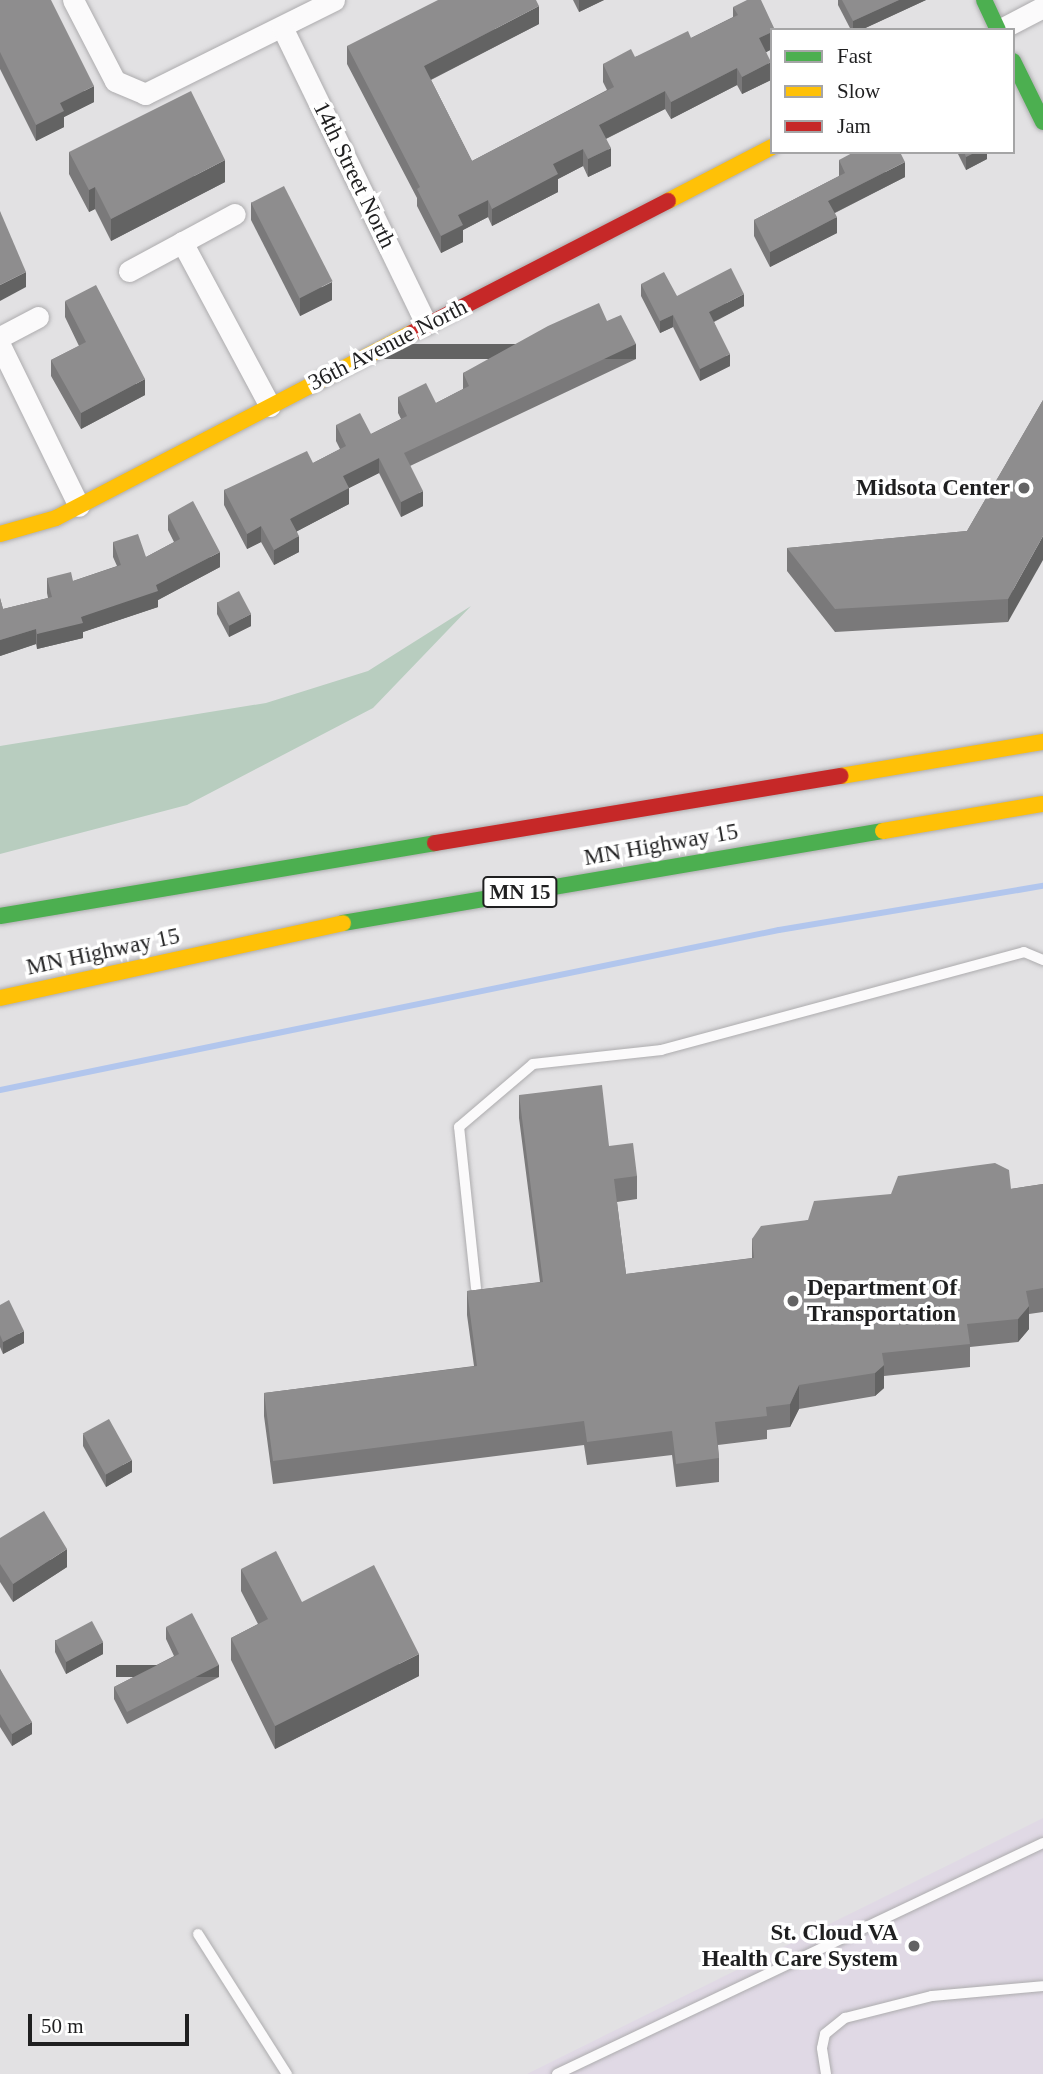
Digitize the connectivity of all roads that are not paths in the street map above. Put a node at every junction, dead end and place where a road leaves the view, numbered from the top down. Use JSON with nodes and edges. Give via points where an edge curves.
{"nodes":[{"id":1,"x":74,"y":0,"type":"edge"},
{"id":2,"x":334,"y":0,"type":"edge"},
{"id":3,"x":984,"y":0,"type":"edge"},
{"id":4,"x":1043,"y":7,"type":"edge"},
{"id":5,"x":282,"y":27,"type":"junction"},
{"id":6,"x":998,"y":28,"type":"edge"},
{"id":7,"x":1003,"y":28,"type":"edge"},
{"id":8,"x":1015,"y":65,"type":"edge"},
{"id":9,"x":1043,"y":122,"type":"edge"},
{"id":10,"x":770,"y":147,"type":"edge"},
{"id":11,"x":235,"y":214,"type":"dead end"},
{"id":12,"x":182,"y":242,"type":"junction"},
{"id":13,"x":129,"y":271,"type":"dead end"},
{"id":14,"x":38,"y":317,"type":"dead end"},
{"id":15,"x":426,"y":324,"type":"junction"},
{"id":16,"x":0,"y":337,"type":"edge"},
{"id":17,"x":0,"y":345,"type":"edge"},
{"id":18,"x":270,"y":406,"type":"junction"},
{"id":19,"x":79,"y":506,"type":"junction"},
{"id":20,"x":0,"y":534,"type":"edge"},
{"id":21,"x":1043,"y":725,"type":"edge"},
{"id":22,"x":1043,"y":742,"type":"edge"},
{"id":23,"x":804,"y":782,"type":"junction"},
{"id":24,"x":1043,"y":804,"type":"edge"},
{"id":25,"x":0,"y":916,"type":"edge"},
{"id":26,"x":1043,"y":960,"type":"edge"},
{"id":27,"x":0,"y":998,"type":"edge"},
{"id":28,"x":476,"y":1288,"type":"edge"},
{"id":29,"x":1043,"y":1843,"type":"edge"},
{"id":30,"x":198,"y":1934,"type":"dead end"},
{"id":31,"x":1043,"y":1986,"type":"edge"},
{"id":32,"x":287,"y":2074,"type":"edge"},
{"id":33,"x":557,"y":2074,"type":"edge"},
{"id":34,"x":826,"y":2074,"type":"edge"}],
"edges":[{"from":1,"to":5,"type":"street","via":[[115,81],[145,94]]},
{"from":2,"to":5,"type":"street"},
{"from":3,"to":6,"type":"main road"},
{"from":4,"to":7,"type":"street"},
{"from":5,"to":15,"type":"street","name":"14th Street North"},
{"from":8,"to":9,"type":"main road"},
{"from":10,"to":15,"type":"main road","name":"36th Avenue North"},
{"from":11,"to":12,"type":"street"},
{"from":12,"to":13,"type":"street"},
{"from":12,"to":18,"type":"street"},
{"from":14,"to":16,"type":"street"},
{"from":15,"to":18,"type":"main road","name":"36th Avenue North"},
{"from":17,"to":19,"type":"street"},
{"from":18,"to":19,"type":"main road","name":"36th Avenue North"},
{"from":19,"to":20,"type":"main road","name":"36th Avenue North"},
{"from":21,"to":23,"type":"main road"},
{"from":22,"to":23,"type":"main road","name":"MN Highway 15"},
{"from":23,"to":25,"type":"main road","name":"MN Highway 15"},
{"from":24,"to":27,"type":"main road","name":"MN Highway 15","number":"MN 15","via":[[372,917]]},
{"from":26,"to":28,"type":"lane","via":[[1024,952],[661,1050],[533,1065],[459,1127]]},
{"from":29,"to":33,"type":"lane"},
{"from":30,"to":32,"type":"lane"},
{"from":31,"to":34,"type":"lane","via":[[932,1996],[845,2018],[825,2034]]}]}
